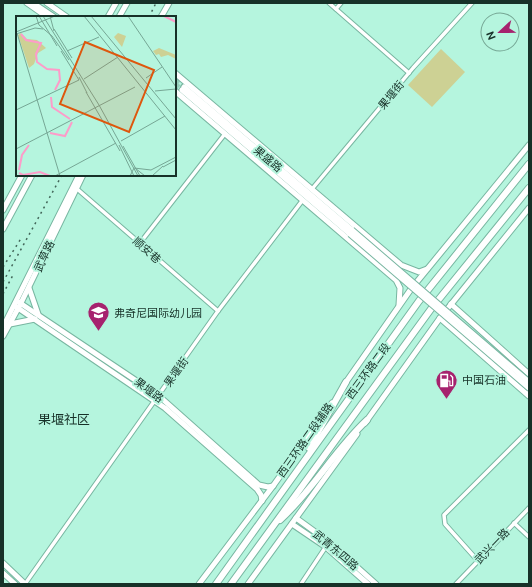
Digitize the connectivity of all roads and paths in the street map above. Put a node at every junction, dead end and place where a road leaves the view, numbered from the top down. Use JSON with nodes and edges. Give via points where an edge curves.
{"nodes":[{"id":1,"x":27,"y":3,"type":"edge"},
{"id":2,"x":33,"y":3,"type":"edge"},
{"id":3,"x":39,"y":3,"type":"edge"},
{"id":4,"x":47,"y":3,"type":"edge"},
{"id":5,"x":116,"y":3,"type":"edge"},
{"id":6,"x":127,"y":3,"type":"edge"},
{"id":7,"x":169,"y":3,"type":"edge"},
{"id":8,"x":172,"y":3,"type":"edge"},
{"id":9,"x":329,"y":3,"type":"edge"},
{"id":10,"x":341,"y":3,"type":"edge"},
{"id":11,"x":472,"y":3,"type":"edge"},
{"id":12,"x":336,"y":9,"type":"junction"},
{"id":13,"x":46,"y":16,"type":"edge"},
{"id":14,"x":52,"y":16,"type":"edge"},
{"id":15,"x":58,"y":16,"type":"edge"},
{"id":16,"x":66,"y":16,"type":"edge"},
{"id":17,"x":109,"y":16,"type":"edge"},
{"id":18,"x":120,"y":16,"type":"edge"},
{"id":19,"x":162,"y":16,"type":"edge"},
{"id":20,"x":166,"y":16,"type":"edge"},
{"id":21,"x":409,"y":73,"type":"junction"},
{"id":22,"x":176,"y":74,"type":"edge"},
{"id":23,"x":183,"y":88,"type":"tunnel mouth"},
{"id":24,"x":176,"y":92,"type":"tunnel mouth"},
{"id":25,"x":224,"y":135,"type":"junction"},
{"id":26,"x":529,"y":145,"type":"edge"},
{"id":27,"x":261,"y":146,"type":"junction"},
{"id":28,"x":250,"y":156,"type":"junction"},
{"id":29,"x":269,"y":163,"type":"junction"},
{"id":30,"x":529,"y":164,"type":"edge"},
{"id":31,"x":21,"y":176,"type":"edge"},
{"id":32,"x":31,"y":176,"type":"edge"},
{"id":33,"x":79,"y":176,"type":"edge"},
{"id":34,"x":82,"y":176,"type":"edge"},
{"id":35,"x":297,"y":177,"type":"junction"},
{"id":36,"x":286,"y":187,"type":"junction"},
{"id":37,"x":76,"y":188,"type":"junction"},
{"id":38,"x":529,"y":188,"type":"edge"},
{"id":39,"x":312,"y":189,"type":"junction"},
{"id":40,"x":302,"y":200,"type":"junction"},
{"id":41,"x":529,"y":208,"type":"edge"},
{"id":42,"x":3,"y":210,"type":"edge"},
{"id":43,"x":3,"y":229,"type":"edge"},
{"id":44,"x":351,"y":232,"type":"junction"},
{"id":45,"x":140,"y":243,"type":"junction"},
{"id":46,"x":428,"y":268,"type":"junction"},
{"id":47,"x":28,"y":288,"type":"junction"},
{"id":48,"x":18,"y":304,"type":"junction"},
{"id":49,"x":451,"y":304,"type":"junction"},
{"id":50,"x":398,"y":309,"type":"junction"},
{"id":51,"x":218,"y":311,"type":"junction"},
{"id":52,"x":37,"y":316,"type":"junction"},
{"id":53,"x":440,"y":318,"type":"junction"},
{"id":54,"x":10,"y":324,"type":"junction"},
{"id":55,"x":3,"y":327,"type":"edge"},
{"id":56,"x":3,"y":336,"type":"edge"},
{"id":57,"x":529,"y":374,"type":"edge"},
{"id":58,"x":346,"y":382,"type":"junction"},
{"id":59,"x":529,"y":382,"type":"edge"},
{"id":60,"x":529,"y":388,"type":"edge"},
{"id":61,"x":529,"y":396,"type":"edge"},
{"id":62,"x":157,"y":398,"type":"junction"},
{"id":63,"x":367,"y":420,"type":"junction"},
{"id":64,"x":529,"y":430,"type":"edge"},
{"id":65,"x":295,"y":474,"type":"junction"},
{"id":66,"x":273,"y":486,"type":"junction"},
{"id":67,"x":262,"y":502,"type":"junction"},
{"id":68,"x":529,"y":508,"type":"edge"},
{"id":69,"x":296,"y":518,"type":"junction"},
{"id":70,"x":514,"y":523,"type":"junction"},
{"id":71,"x":292,"y":524,"type":"junction"},
{"id":72,"x":270,"y":530,"type":"junction"},
{"id":73,"x":529,"y":537,"type":"edge"},
{"id":74,"x":327,"y":545,"type":"junction"},
{"id":75,"x":478,"y":561,"type":"junction"},
{"id":76,"x":3,"y":564,"type":"edge"},
{"id":77,"x":3,"y":573,"type":"edge"},
{"id":78,"x":15,"y":584,"type":"edge"},
{"id":79,"x":25,"y":584,"type":"edge"},
{"id":80,"x":198,"y":584,"type":"edge"},
{"id":81,"x":216,"y":584,"type":"edge"},
{"id":82,"x":231,"y":584,"type":"edge"},
{"id":83,"x":248,"y":584,"type":"edge"},
{"id":84,"x":301,"y":584,"type":"edge"},
{"id":85,"x":368,"y":584,"type":"edge"},
{"id":86,"x":376,"y":584,"type":"edge"},
{"id":87,"x":456,"y":584,"type":"edge"}],
"edges":[{"from":1,"to":13,"type":"street"},
{"from":2,"to":14,"type":"street"},
{"from":3,"to":15,"type":"street"},
{"from":4,"to":16,"type":"street"},
{"from":5,"to":17,"type":"street"},
{"from":6,"to":18,"type":"street"},
{"from":7,"to":19,"type":"street"},
{"from":8,"to":20,"type":"street"},
{"from":9,"to":12,"type":"street"},
{"from":10,"to":12,"type":"street"},
{"from":11,"to":21,"type":"street","name":"果堰街"},
{"from":12,"to":21,"type":"street"},
{"from":21,"to":39,"type":"street","name":"果堰街"},
{"from":22,"to":27,"type":"street"},
{"from":23,"to":29,"type":"street","name":"果盛路"},
{"from":24,"to":25,"type":"street"},
{"from":25,"to":28,"type":"street"},
{"from":25,"to":45,"type":"street"},
{"from":26,"to":46,"type":"street","name":"西三环路二段辅路"},
{"from":27,"to":29,"type":"street"},
{"from":27,"to":35,"type":"street"},
{"from":28,"to":29,"type":"street"},
{"from":28,"to":36,"type":"street"},
{"from":29,"to":35,"type":"street"},
{"from":29,"to":36,"type":"street"},
{"from":29,"to":44,"type":"street","name":"果盛路"},
{"from":30,"to":65,"type":"highway","name":"西三环路二段","via":[[419,301]]},
{"from":31,"to":42,"type":"street"},
{"from":32,"to":43,"type":"street"},
{"from":33,"to":48,"type":"street","name":"武草路"},
{"from":34,"to":37,"type":"street","name":"武草路"},
{"from":35,"to":39,"type":"street"},
{"from":36,"to":40,"type":"street"},
{"from":37,"to":45,"type":"street","name":"顺安巷"},
{"from":37,"to":47,"type":"street","name":"武草路"},
{"from":38,"to":72,"type":"highway","name":"西三环路二段","via":[[431,309]]},
{"from":39,"to":46,"type":"street","via":[[401,265],[419,272]]},
{"from":40,"to":50,"type":"street","via":[[396,280],[401,294]]},
{"from":40,"to":51,"type":"street","name":"果堰街"},
{"from":41,"to":49,"type":"street"},
{"from":44,"to":59,"type":"street","bridge":true},
{"from":44,"to":60,"type":"street","bridge":true},
{"from":45,"to":51,"type":"street","name":"顺安巷"},
{"from":46,"to":50,"type":"street","name":"西三环路二段辅路"},
{"from":47,"to":48,"type":"street","name":"武草路"},
{"from":47,"to":52,"type":"street"},
{"from":48,"to":52,"type":"street","name":"果堰路"},
{"from":48,"to":54,"type":"street","name":"武草路"},
{"from":48,"to":55,"type":"street","name":"武草路"},
{"from":49,"to":53,"type":"street"},
{"from":49,"to":57,"type":"street"},
{"from":50,"to":58,"type":"street","name":"西三环路二段辅路"},
{"from":51,"to":62,"type":"street","name":"果堰街"},
{"from":52,"to":54,"type":"street"},
{"from":52,"to":62,"type":"street","name":"果堰路"},
{"from":53,"to":61,"type":"street"},
{"from":53,"to":63,"type":"street"},
{"from":54,"to":56,"type":"street","name":"武草路"},
{"from":58,"to":65,"type":"highway"},
{"from":58,"to":66,"type":"street","name":"西三环路二段辅路"},
{"from":62,"to":66,"type":"street","name":"果堰路","via":[[259,485]]},
{"from":62,"to":67,"type":"street","name":"果堰路","via":[[256,489]]},
{"from":62,"to":79,"type":"street","name":"果堰街"},
{"from":63,"to":69,"type":"street"},
{"from":63,"to":72,"type":"highway","via":[[348,438],[298,505]]},
{"from":64,"to":75,"type":"street","via":[[444,515],[445,524]]},
{"from":65,"to":81,"type":"highway","name":"西三环路二段"},
{"from":66,"to":67,"type":"street","name":"西三环路二段辅路"},
{"from":67,"to":80,"type":"street","name":"西三环路二段辅路"},
{"from":68,"to":70,"type":"street","name":"武兴一路"},
{"from":69,"to":71,"type":"street"},
{"from":69,"to":74,"type":"street","name":"武青东四路"},
{"from":70,"to":73,"type":"street"},
{"from":70,"to":75,"type":"street","name":"武兴一路"},
{"from":71,"to":74,"type":"street","name":"武青东四路"},
{"from":71,"to":83,"type":"street"},
{"from":72,"to":82,"type":"highway","name":"西三环路二段"},
{"from":74,"to":84,"type":"street"},
{"from":74,"to":85,"type":"street","name":"武青东四路"},
{"from":74,"to":86,"type":"street","name":"武青东四路"},
{"from":75,"to":87,"type":"street","name":"武兴一路"},
{"from":76,"to":79,"type":"street"},
{"from":77,"to":78,"type":"street"}]}
